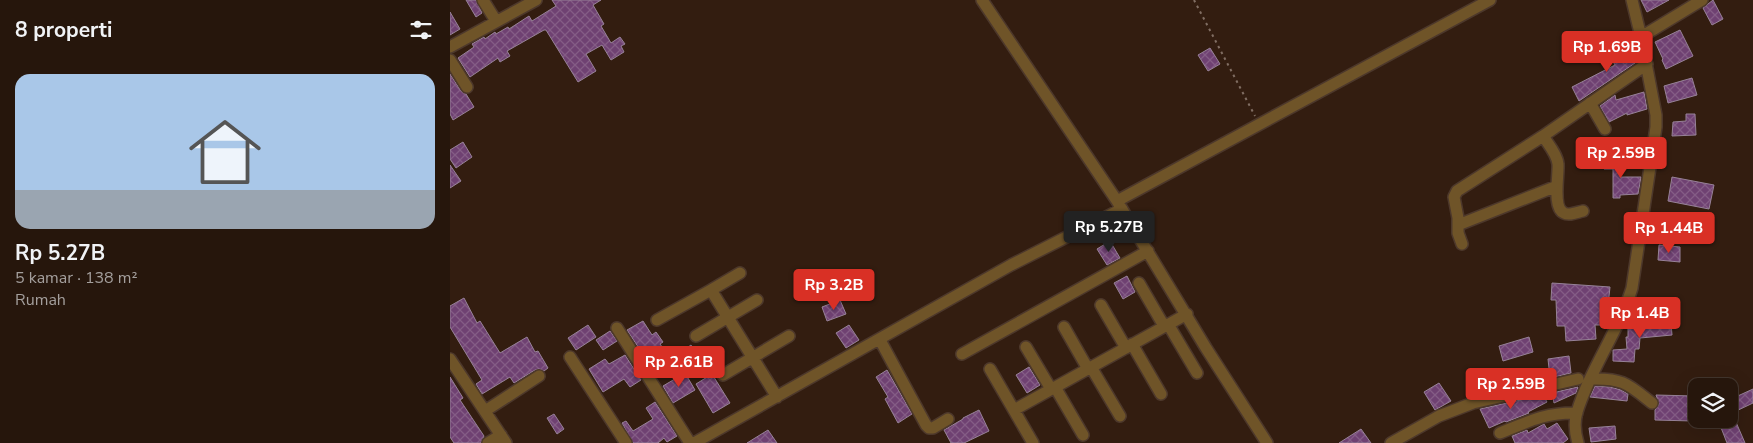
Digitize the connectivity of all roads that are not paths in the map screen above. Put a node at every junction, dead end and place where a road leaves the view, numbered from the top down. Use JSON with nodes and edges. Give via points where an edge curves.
{"nodes":[{"id":1,"x":483,"y":0,"type":"edge"},
{"id":2,"x":536,"y":0,"type":"edge"},
{"id":3,"x":982,"y":0,"type":"edge"},
{"id":4,"x":1490,"y":0,"type":"edge"},
{"id":5,"x":1632,"y":0,"type":"edge"},
{"id":6,"x":1702,"y":0,"type":"edge"},
{"id":7,"x":496,"y":21,"type":"junction"},
{"id":8,"x":1642,"y":37,"type":"junction"},
{"id":9,"x":450,"y":48,"type":"edge"},
{"id":10,"x":450,"y":60,"type":"edge"},
{"id":11,"x":1647,"y":64,"type":"junction"},
{"id":12,"x":467,"y":87,"type":"dead end"},
{"id":13,"x":1590,"y":104,"type":"junction"},
{"id":14,"x":1605,"y":129,"type":"dead end"},
{"id":15,"x":1543,"y":136,"type":"junction"},
{"id":16,"x":1557,"y":186,"type":"junction"},
{"id":17,"x":1119,"y":205,"type":"junction"},
{"id":18,"x":1583,"y":211,"type":"dead end"},
{"id":19,"x":1458,"y":225,"type":"junction"},
{"id":20,"x":1462,"y":244,"type":"dead end"},
{"id":21,"x":1148,"y":251,"type":"junction"},
{"id":22,"x":740,"y":273,"type":"dead end"},
{"id":23,"x":1139,"y":283,"type":"dead end"},
{"id":24,"x":711,"y":290,"type":"junction"},
{"id":25,"x":757,"y":300,"type":"dead end"},
{"id":26,"x":1101,"y":306,"type":"dead end"},
{"id":27,"x":1187,"y":314,"type":"junction"},
{"id":28,"x":728,"y":317,"type":"junction"},
{"id":29,"x":657,"y":320,"type":"dead end"},
{"id":30,"x":1166,"y":325,"type":"junction"},
{"id":31,"x":1064,"y":327,"type":"dead end"},
{"id":32,"x":617,"y":328,"type":"dead end"},
{"id":33,"x":696,"y":336,"type":"dead end"},
{"id":34,"x":789,"y":336,"type":"dead end"},
{"id":35,"x":880,"y":340,"type":"junction"},
{"id":36,"x":1129,"y":346,"type":"junction"},
{"id":37,"x":1026,"y":347,"type":"dead end"},
{"id":38,"x":962,"y":354,"type":"dead end"},
{"id":39,"x":570,"y":356,"type":"dead end"},
{"id":40,"x":753,"y":357,"type":"junction"},
{"id":41,"x":450,"y":358,"type":"edge"},
{"id":42,"x":1090,"y":368,"type":"junction"},
{"id":43,"x":990,"y":369,"type":"dead end"},
{"id":44,"x":1197,"y":374,"type":"dead end"},
{"id":45,"x":723,"y":375,"type":"dead end"},
{"id":46,"x":539,"y":376,"type":"dead end"},
{"id":47,"x":1578,"y":379,"type":"dead end"},
{"id":48,"x":1591,"y":379,"type":"junction"},
{"id":49,"x":1053,"y":388,"type":"junction"},
{"id":50,"x":1161,"y":394,"type":"dead end"},
{"id":51,"x":777,"y":397,"type":"junction"},
{"id":52,"x":1652,"y":404,"type":"dead end"},
{"id":53,"x":1014,"y":410,"type":"junction"},
{"id":54,"x":485,"y":411,"type":"junction"},
{"id":55,"x":1577,"y":413,"type":"junction"},
{"id":56,"x":1120,"y":416,"type":"dead end"},
{"id":57,"x":948,"y":420,"type":"dead end"},
{"id":58,"x":1500,"y":433,"type":"dead end"},
{"id":59,"x":1083,"y":435,"type":"dead end"},
{"id":60,"x":503,"y":439,"type":"edge"},
{"id":61,"x":488,"y":443,"type":"edge"},
{"id":62,"x":626,"y":443,"type":"edge"},
{"id":63,"x":690,"y":443,"type":"edge"},
{"id":64,"x":694,"y":443,"type":"edge"},
{"id":65,"x":1033,"y":443,"type":"edge"},
{"id":66,"x":1267,"y":443,"type":"edge"},
{"id":67,"x":1390,"y":443,"type":"edge"},
{"id":68,"x":1578,"y":443,"type":"edge"}],
"edges":[{"from":1,"to":7,"type":"street"},
{"from":2,"to":7,"type":"street"},
{"from":3,"to":17,"type":"street"},
{"from":4,"to":17,"type":"street"},
{"from":5,"to":8,"type":"street"},
{"from":6,"to":8,"type":"street"},
{"from":7,"to":9,"type":"street"},
{"from":8,"to":11,"type":"street"},
{"from":10,"to":12,"type":"street"},
{"from":11,"to":13,"type":"street"},
{"from":11,"to":48,"type":"street","via":[[1656,127],[1635,274],[1627,304]]},
{"from":13,"to":14,"type":"street"},
{"from":13,"to":15,"type":"street"},
{"from":15,"to":16,"type":"street","via":[[1557,161]]},
{"from":15,"to":19,"type":"street","via":[[1457,191],[1454,197]]},
{"from":16,"to":18,"type":"street","via":[[1562,213]]},
{"from":16,"to":19,"type":"street"},
{"from":17,"to":21,"type":"street"},
{"from":17,"to":35,"type":"street"},
{"from":19,"to":20,"type":"street"},
{"from":21,"to":27,"type":"street"},
{"from":21,"to":38,"type":"street"},
{"from":22,"to":24,"type":"street"},
{"from":23,"to":30,"type":"street"},
{"from":24,"to":28,"type":"street"},
{"from":24,"to":29,"type":"street"},
{"from":25,"to":28,"type":"street"},
{"from":26,"to":36,"type":"street"},
{"from":27,"to":30,"type":"street"},
{"from":27,"to":66,"type":"street"},
{"from":28,"to":33,"type":"street"},
{"from":28,"to":40,"type":"street"},
{"from":30,"to":36,"type":"street"},
{"from":30,"to":44,"type":"street"},
{"from":31,"to":42,"type":"street"},
{"from":32,"to":63,"type":"street"},
{"from":34,"to":40,"type":"street"},
{"from":35,"to":51,"type":"street"},
{"from":35,"to":57,"type":"street","via":[[926,425],[932,428]]},
{"from":36,"to":42,"type":"street"},
{"from":36,"to":50,"type":"street"},
{"from":37,"to":49,"type":"street"},
{"from":39,"to":62,"type":"street"},
{"from":40,"to":45,"type":"street"},
{"from":40,"to":51,"type":"street"},
{"from":41,"to":54,"type":"street"},
{"from":42,"to":49,"type":"street"},
{"from":42,"to":56,"type":"street"},
{"from":43,"to":53,"type":"street"},
{"from":46,"to":54,"type":"street"},
{"from":47,"to":67,"type":"street","via":[[1464,406]]},
{"from":48,"to":52,"type":"street","via":[[1610,378],[1626,383]]},
{"from":48,"to":55,"type":"street"},
{"from":49,"to":53,"type":"street"},
{"from":49,"to":59,"type":"street"},
{"from":51,"to":64,"type":"street"},
{"from":53,"to":65,"type":"street"},
{"from":54,"to":60,"type":"street"},
{"from":55,"to":58,"type":"street","via":[[1541,416]]},
{"from":55,"to":68,"type":"street"},
{"from":60,"to":61,"type":"street"}]}
